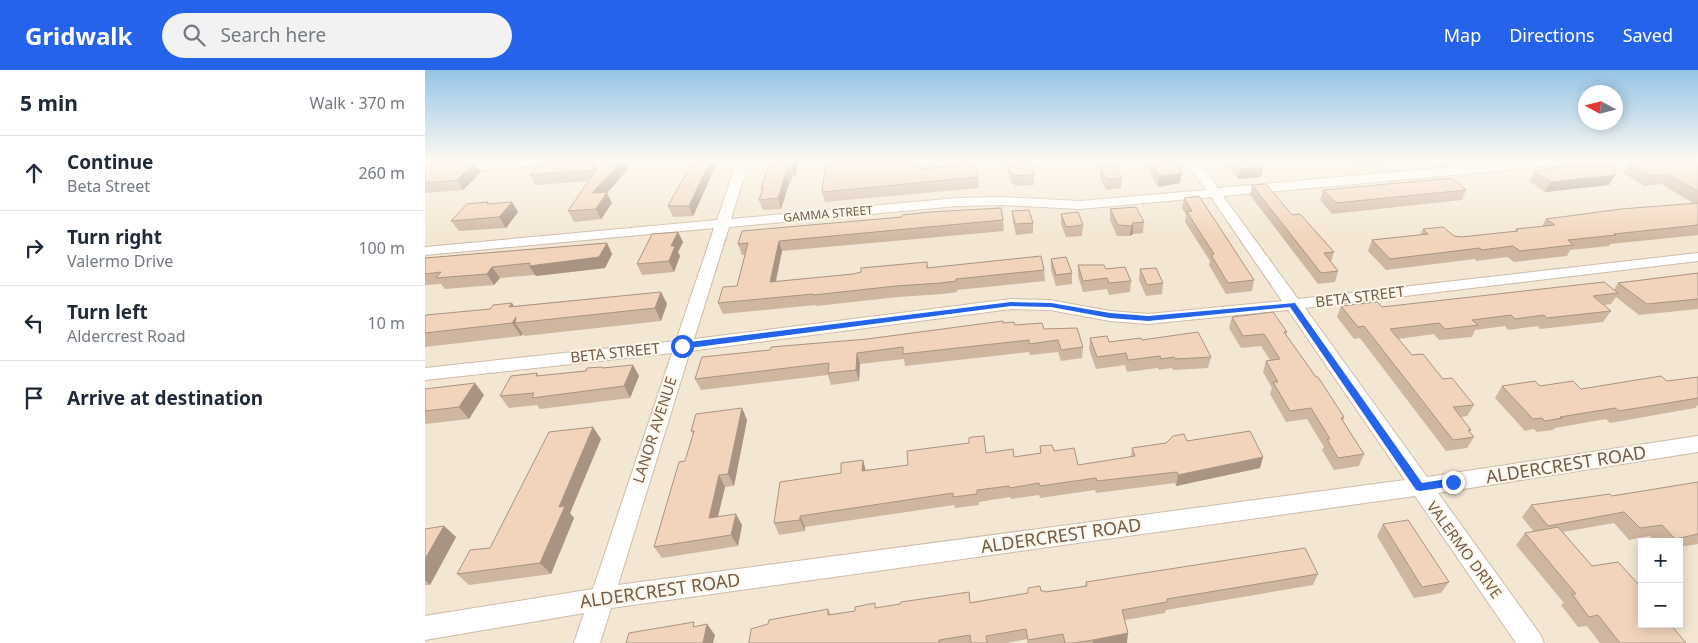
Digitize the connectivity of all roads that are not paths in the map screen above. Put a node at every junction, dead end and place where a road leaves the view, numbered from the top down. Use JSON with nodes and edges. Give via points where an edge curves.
{"nodes":[{"id":1,"x":734,"y":188,"type":"edge"},
{"id":2,"x":1209,"y":188,"type":"edge"},
{"id":3,"x":1279,"y":188,"type":"edge"},
{"id":4,"x":1213,"y":194,"type":"junction"},
{"id":5,"x":721,"y":224,"type":"junction"},
{"id":6,"x":425,"y":251,"type":"edge"},
{"id":7,"x":1698,"y":257,"type":"edge"},
{"id":8,"x":1292,"y":305,"type":"junction"},
{"id":9,"x":682,"y":346,"type":"junction"},
{"id":10,"x":425,"y":374,"type":"edge"},
{"id":11,"x":1698,"y":444,"type":"edge"},
{"id":12,"x":1420,"y":487,"type":"junction"},
{"id":13,"x":600,"y":598,"type":"junction"},
{"id":14,"x":425,"y":628,"type":"edge"},
{"id":15,"x":587,"y":643,"type":"edge"},
{"id":16,"x":1531,"y":643,"type":"edge"}],
"edges":[{"from":1,"to":5,"type":"street","name":"LANOR AVENUE"},
{"from":2,"to":4,"type":"street","name":"VALERMO DRIVE"},
{"from":3,"to":4,"type":"street","name":"GAMMA STREET"},
{"from":4,"to":5,"type":"street","name":"GAMMA STREET","via":[[1080,205],[1002,200],[957,202]]},
{"from":4,"to":8,"type":"street","name":"VALERMO DRIVE"},
{"from":5,"to":6,"type":"street","name":"GAMMA STREET"},
{"from":5,"to":9,"type":"street","name":"LANOR AVENUE"},
{"from":7,"to":8,"type":"street","name":"BETA STREET"},
{"from":8,"to":9,"type":"street","name":"BETA STREET","via":[[1148,318],[1110,316],[1051,305],[1011,304]]},
{"from":8,"to":12,"type":"street","name":"VALERMO DRIVE"},
{"from":9,"to":10,"type":"street","name":"BETA STREET"},
{"from":9,"to":13,"type":"street","name":"LANOR AVENUE"},
{"from":11,"to":12,"type":"street","name":"ALDERCREST ROAD"},
{"from":12,"to":13,"type":"street","name":"ALDERCREST ROAD"},
{"from":12,"to":16,"type":"street","name":"VALERMO DRIVE"},
{"from":13,"to":14,"type":"street","name":"ALDERCREST ROAD"},
{"from":13,"to":15,"type":"street","name":"LANOR AVENUE"}]}
